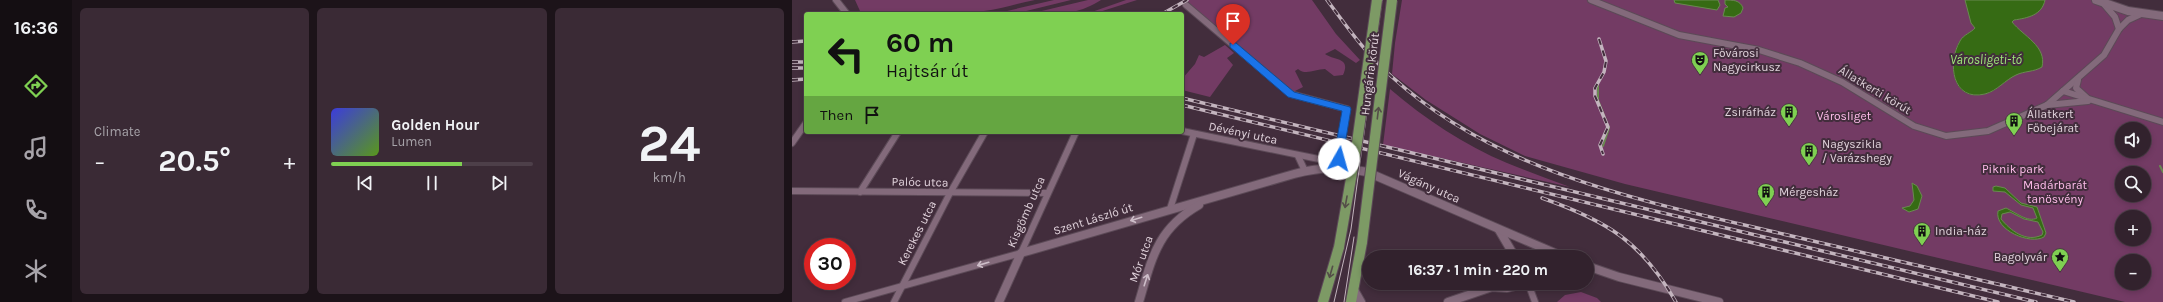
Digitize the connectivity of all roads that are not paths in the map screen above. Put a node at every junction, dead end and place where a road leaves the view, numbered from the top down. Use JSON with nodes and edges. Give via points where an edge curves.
{"nodes":[{"id":1,"x":836,"y":0,"type":"edge"},
{"id":2,"x":1377,"y":0,"type":"edge"},
{"id":3,"x":1392,"y":0,"type":"edge"},
{"id":4,"x":1591,"y":0,"type":"edge"},
{"id":5,"x":2096,"y":0,"type":"edge"},
{"id":6,"x":2103,"y":3,"type":"junction"},
{"id":7,"x":1186,"y":5,"type":"dead end"},
{"id":8,"x":846,"y":12,"type":"edge"},
{"id":9,"x":2141,"y":14,"type":"junction"},
{"id":10,"x":2163,"y":16,"type":"edge"},
{"id":11,"x":2119,"y":29,"type":"junction"},
{"id":12,"x":2078,"y":80,"type":"junction"},
{"id":13,"x":2063,"y":91,"type":"junction"},
{"id":14,"x":2091,"y":101,"type":"junction"},
{"id":15,"x":2046,"y":105,"type":"junction"},
{"id":16,"x":2163,"y":122,"type":"edge"},
{"id":17,"x":804,"y":126,"type":"edge"},
{"id":18,"x":1184,"y":132,"type":"edge"},
{"id":19,"x":897,"y":134,"type":"edge"},
{"id":20,"x":984,"y":134,"type":"edge"},
{"id":21,"x":1075,"y":134,"type":"edge"},
{"id":22,"x":1194,"y":134,"type":"junction"},
{"id":23,"x":792,"y":143,"type":"edge"},
{"id":24,"x":1338,"y":155,"type":"junction"},
{"id":25,"x":1298,"y":156,"type":"junction"},
{"id":26,"x":1330,"y":160,"type":"junction"},
{"id":27,"x":1345,"y":165,"type":"junction"},
{"id":28,"x":1305,"y":171,"type":"junction"},
{"id":29,"x":792,"y":190,"type":"edge"},
{"id":30,"x":860,"y":192,"type":"junction"},
{"id":31,"x":950,"y":193,"type":"junction"},
{"id":32,"x":1047,"y":194,"type":"junction"},
{"id":33,"x":1214,"y":198,"type":"junction"},
{"id":34,"x":1170,"y":209,"type":"junction"},
{"id":35,"x":1156,"y":213,"type":"junction"},
{"id":36,"x":1168,"y":226,"type":"junction"},
{"id":37,"x":1499,"y":230,"type":"junction"},
{"id":38,"x":1511,"y":250,"type":"edge"},
{"id":39,"x":1539,"y":250,"type":"edge"},
{"id":40,"x":1021,"y":254,"type":"junction"},
{"id":41,"x":1594,"y":268,"type":"edge"},
{"id":42,"x":902,"y":286,"type":"junction"},
{"id":43,"x":1353,"y":288,"type":"junction"},
{"id":44,"x":1481,"y":290,"type":"edge"},
{"id":45,"x":1530,"y":290,"type":"edge"},
{"id":46,"x":1322,"y":301,"type":"edge"},
{"id":47,"x":845,"y":302,"type":"edge"},
{"id":48,"x":894,"y":302,"type":"edge"},
{"id":49,"x":999,"y":302,"type":"edge"},
{"id":50,"x":1139,"y":302,"type":"edge"},
{"id":51,"x":1351,"y":302,"type":"edge"},
{"id":52,"x":1361,"y":302,"type":"edge"},
{"id":53,"x":1448,"y":302,"type":"edge"},
{"id":54,"x":1534,"y":302,"type":"edge"},
{"id":55,"x":1719,"y":302,"type":"edge"}],
"edges":[{"from":1,"to":8,"type":"street"},
{"from":2,"to":46,"type":"main road","name":"Hungária körút","one_way":true,"bridge":true,"via":[[1356,150],[1339,247]]},
{"from":43,"to":3,"type":"main road","name":"Hungária körút","one_way":true,"bridge":true,"via":[[1362,242]]},
{"from":4,"to":15,"type":"street","name":"Állatkerti körút","via":[[1678,35],[1759,50],[1800,63],[1842,82],[1908,123],[1931,133],[1952,136],[1988,130]]},
{"from":5,"to":6,"type":"street"},
{"from":6,"to":9,"type":"street"},
{"from":6,"to":11,"type":"street","via":[[2116,17]]},
{"from":7,"to":24,"type":"street","via":[[1291,94],[1347,109]]},
{"from":9,"to":10,"type":"street"},
{"from":9,"to":11,"type":"street","name":"Állatkerti körút","via":[[2128,20]]},
{"from":11,"to":12,"type":"street","name":"Állatkerti körút","via":[[2104,55]]},
{"from":12,"to":13,"type":"street","name":"Állatkerti körút"},
{"from":12,"to":14,"type":"street","via":[[2076,88]]},
{"from":13,"to":14,"type":"street"},
{"from":13,"to":15,"type":"street","name":"Állatkerti körút"},
{"from":14,"to":15,"type":"street"},
{"from":14,"to":16,"type":"street"},
{"from":17,"to":23,"type":"street"},
{"from":18,"to":22,"type":"street","name":"Dévényi utca"},
{"from":19,"to":30,"type":"street"},
{"from":20,"to":31,"type":"street","name":"Kerekes utca"},
{"from":21,"to":32,"type":"street","name":"Kisgömb utca"},
{"from":22,"to":25,"type":"street","name":"Dévényi utca"},
{"from":22,"to":34,"type":"street"},
{"from":24,"to":26,"type":"street"},
{"from":24,"to":27,"type":"street"},
{"from":25,"to":26,"type":"street","name":"Dévényi utca"},
{"from":25,"to":28,"type":"street"},
{"from":26,"to":27,"type":"street","name":"Dévényi utca"},
{"from":27,"to":28,"type":"street","name":"Szent László út"},
{"from":27,"to":37,"type":"street","name":"Vágány utca","via":[[1388,180]]},
{"from":28,"to":33,"type":"street","name":"Szent László út"},
{"from":29,"to":30,"type":"street","name":"Palóc utca"},
{"from":30,"to":31,"type":"street","name":"Palóc utca"},
{"from":31,"to":32,"type":"street","name":"Palóc utca"},
{"from":31,"to":42,"type":"street","name":"Kerekes utca"},
{"from":32,"to":40,"type":"street","name":"Kisgömb utca"},
{"from":33,"to":34,"type":"street","name":"Szent László út"},
{"from":33,"to":36,"type":"street","name":"Mór utca","via":[[1180,215]]},
{"from":34,"to":35,"type":"street","name":"Szent László út"},
{"from":35,"to":36,"type":"street","name":"Mór utca","via":[[1163,215]]},
{"from":35,"to":40,"type":"street","name":"Szent László út","one_way":true},
{"from":50,"to":36,"type":"street","name":"Mór utca","one_way":true,"via":[[1153,258]]},
{"from":37,"to":38,"type":"street"},
{"from":37,"to":39,"type":"street","name":"Vágány utca"},
{"from":40,"to":42,"type":"street","name":"Szent László út","one_way":true},
{"from":40,"to":49,"type":"street","name":"Kisgömb utca"},
{"from":41,"to":55,"type":"street"},
{"from":42,"to":47,"type":"street","name":"Szent László út"},
{"from":42,"to":48,"type":"street","name":"Kerekes utca"},
{"from":43,"to":51,"type":"main road","name":"Hungária körút"},
{"from":43,"to":52,"type":"street"},
{"from":44,"to":53,"type":"street"},
{"from":45,"to":54,"type":"street"}]}
